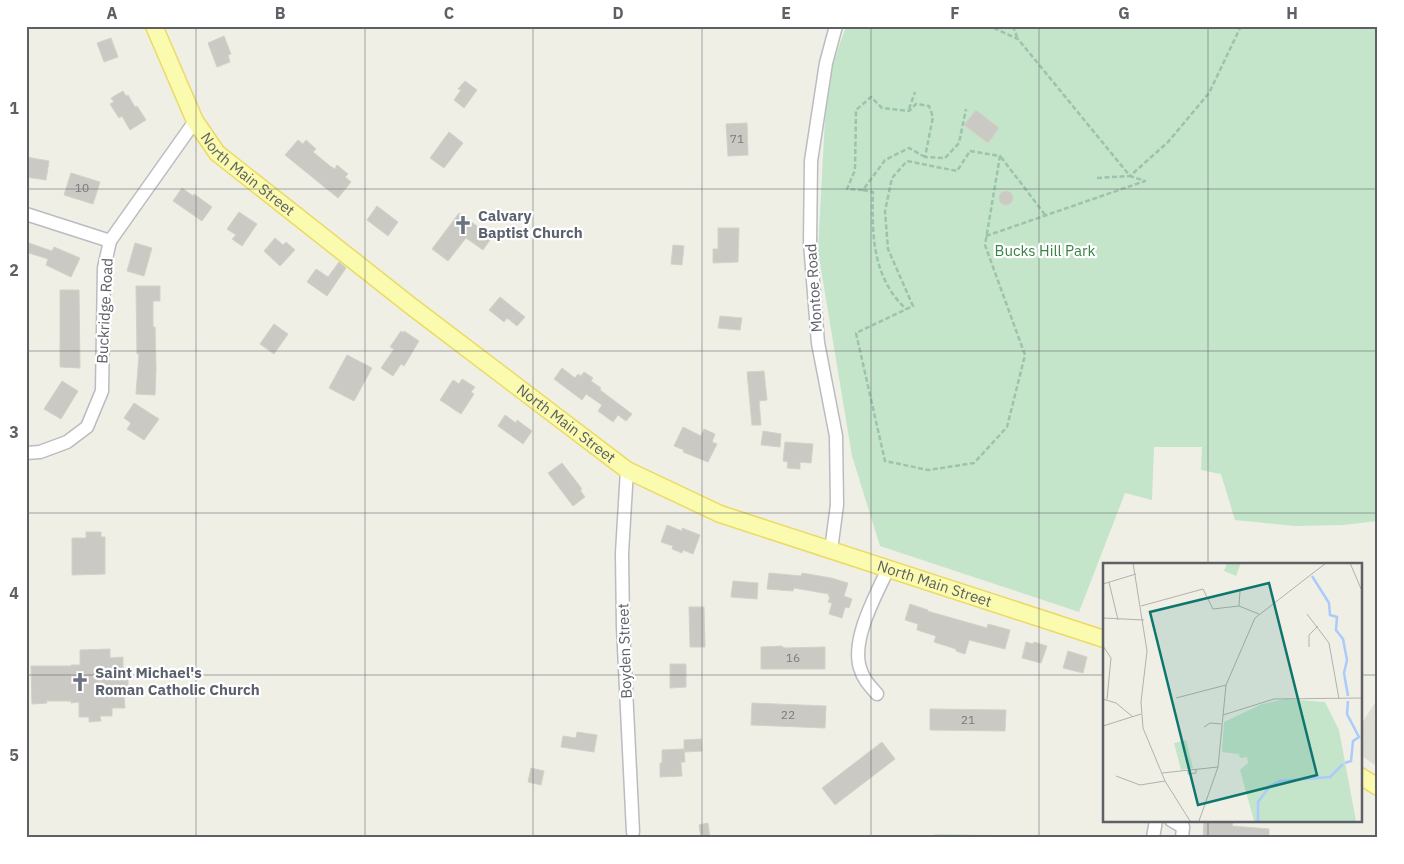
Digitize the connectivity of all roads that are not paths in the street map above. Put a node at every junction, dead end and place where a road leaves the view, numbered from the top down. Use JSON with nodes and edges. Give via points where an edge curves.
{"nodes":[{"id":1,"x":154,"y":26,"type":"edge"},
{"id":2,"x":836,"y":26,"type":"edge"},
{"id":3,"x":194,"y":121,"type":"junction"},
{"id":4,"x":26,"y":214,"type":"edge"},
{"id":5,"x":110,"y":241,"type":"junction"},
{"id":6,"x":26,"y":453,"type":"edge"},
{"id":7,"x":628,"y":470,"type":"junction"},
{"id":8,"x":831,"y":550,"type":"junction"},
{"id":9,"x":888,"y":569,"type":"junction"},
{"id":10,"x":1103,"y":639,"type":"edge"},
{"id":11,"x":878,"y":694,"type":"dead end"},
{"id":12,"x":1362,"y":777,"type":"edge"},
{"id":13,"x":1378,"y":787,"type":"edge"},
{"id":14,"x":1156,"y":822,"type":"edge"},
{"id":15,"x":1174,"y":822,"type":"edge"},
{"id":16,"x":633,"y":832,"type":"dead end"},
{"id":17,"x":1154,"y":838,"type":"edge"},
{"id":18,"x":1182,"y":838,"type":"edge"}],
"edges":[{"from":1,"to":3,"type":"main road","name":"North Main Street"},
{"from":2,"to":8,"type":"street","name":"Montoe Road","via":[[826,63],[810,170],[810,243],[818,343],[836,436],[837,505]]},
{"from":3,"to":5,"type":"street","name":"Buckridge Road"},
{"from":3,"to":7,"type":"main road","name":"North Main Street","via":[[217,153],[411,306]]},
{"from":4,"to":5,"type":"street"},
{"from":5,"to":6,"type":"street","name":"Buckridge Road","via":[[104,268],[102,391],[87,427],[68,442],[40,452]]},
{"from":7,"to":8,"type":"main road","name":"North Main Street","via":[[720,514]]},
{"from":7,"to":16,"type":"street","name":"Boyden Street","via":[[622,553],[623,626]]},
{"from":8,"to":9,"type":"main road","name":"North Main Street"},
{"from":9,"to":10,"type":"main road","name":"North Main Street"},
{"from":9,"to":11,"type":"street","via":[[859,643],[859,667],[867,684]]},
{"from":12,"to":13,"type":"main road"},
{"from":14,"to":17,"type":"street"},
{"from":15,"to":18,"type":"street","via":[[1183,827]]}]}
